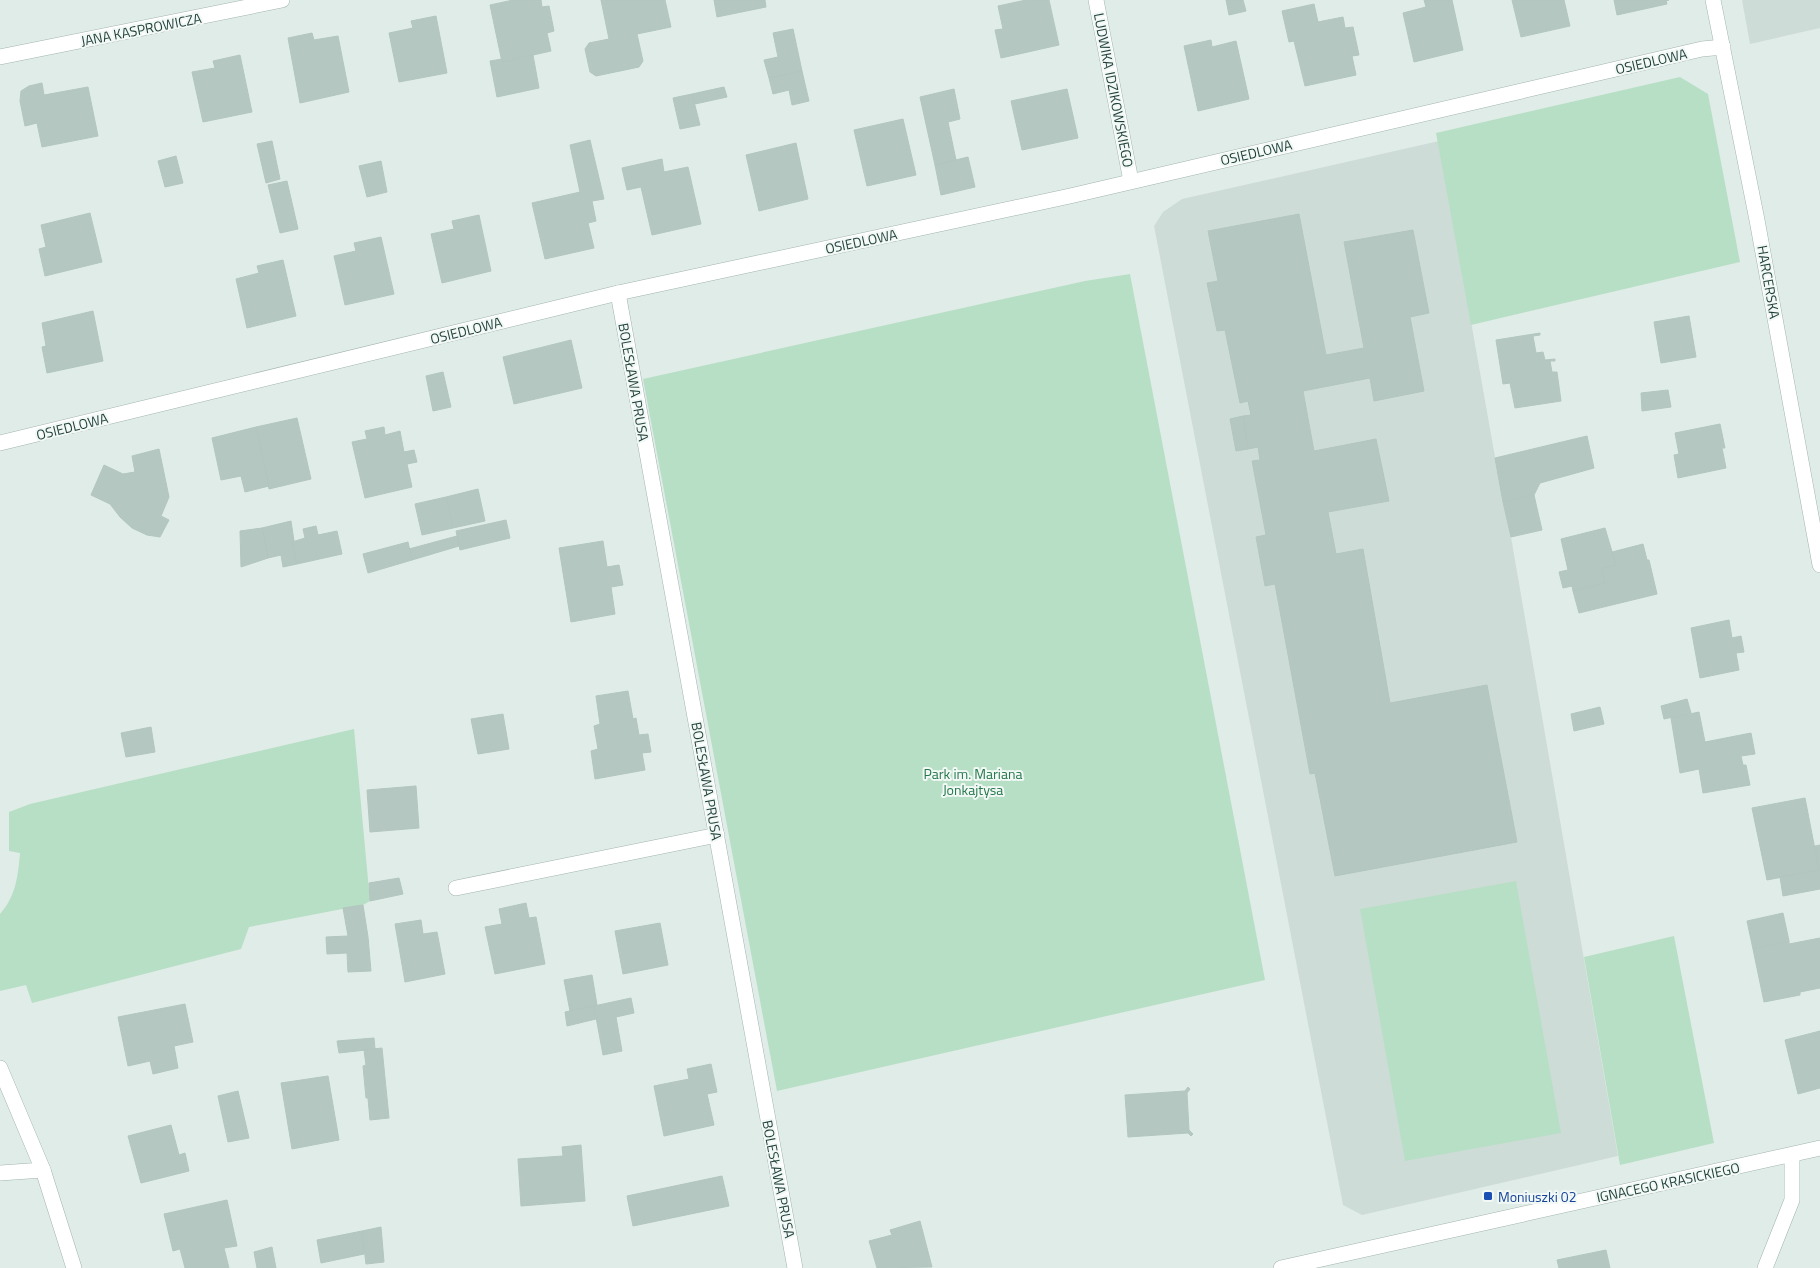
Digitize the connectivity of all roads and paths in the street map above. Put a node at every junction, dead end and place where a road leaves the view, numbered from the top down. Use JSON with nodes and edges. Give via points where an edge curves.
{"nodes":[{"id":1,"x":282,"y":0,"type":"edge"},
{"id":2,"x":1096,"y":0,"type":"edge"},
{"id":3,"x":1713,"y":0,"type":"edge"},
{"id":4,"x":1723,"y":47,"type":"junction"},
{"id":5,"x":0,"y":57,"type":"edge"},
{"id":6,"x":1131,"y":181,"type":"junction"},
{"id":7,"x":618,"y":293,"type":"junction"},
{"id":8,"x":0,"y":444,"type":"edge"},
{"id":9,"x":1820,"y":565,"type":"edge"},
{"id":10,"x":717,"y":835,"type":"junction"},
{"id":11,"x":456,"y":888,"type":"dead end"},
{"id":12,"x":0,"y":1068,"type":"edge"},
{"id":13,"x":1820,"y":1148,"type":"edge"},
{"id":14,"x":1792,"y":1155,"type":"junction"},
{"id":15,"x":43,"y":1170,"type":"junction"},
{"id":16,"x":0,"y":1173,"type":"edge"},
{"id":17,"x":74,"y":1268,"type":"edge"},
{"id":18,"x":796,"y":1268,"type":"edge"},
{"id":19,"x":1281,"y":1268,"type":"edge"},
{"id":20,"x":1765,"y":1268,"type":"edge"}],
"edges":[{"from":1,"to":5,"type":"street","name":"JANA KASPROWICZA"},
{"from":2,"to":6,"type":"street","name":"LUDWIKA IDZIKOWSKIEGO"},
{"from":3,"to":4,"type":"street","name":"HARCERSKA"},
{"from":4,"to":6,"type":"street","name":"OSIEDLOWA","via":[[1702,49]]},
{"from":4,"to":9,"type":"street","name":"HARCERSKA","via":[[1758,220]]},
{"from":6,"to":7,"type":"street","name":"OSIEDLOWA"},
{"from":7,"to":8,"type":"street","name":"OSIEDLOWA"},
{"from":7,"to":10,"type":"street","name":"BOLESŁAWA PRUSA"},
{"from":10,"to":11,"type":"street"},
{"from":10,"to":18,"type":"street","name":"BOLESŁAWA PRUSA"},
{"from":12,"to":15,"type":"street"},
{"from":13,"to":14,"type":"street","name":"IGNACEGO KRASICKIEGO"},
{"from":14,"to":19,"type":"street","name":"IGNACEGO KRASICKIEGO"},
{"from":14,"to":20,"type":"street","via":[[1792,1200]]},
{"from":15,"to":16,"type":"street"},
{"from":15,"to":17,"type":"street"}]}
